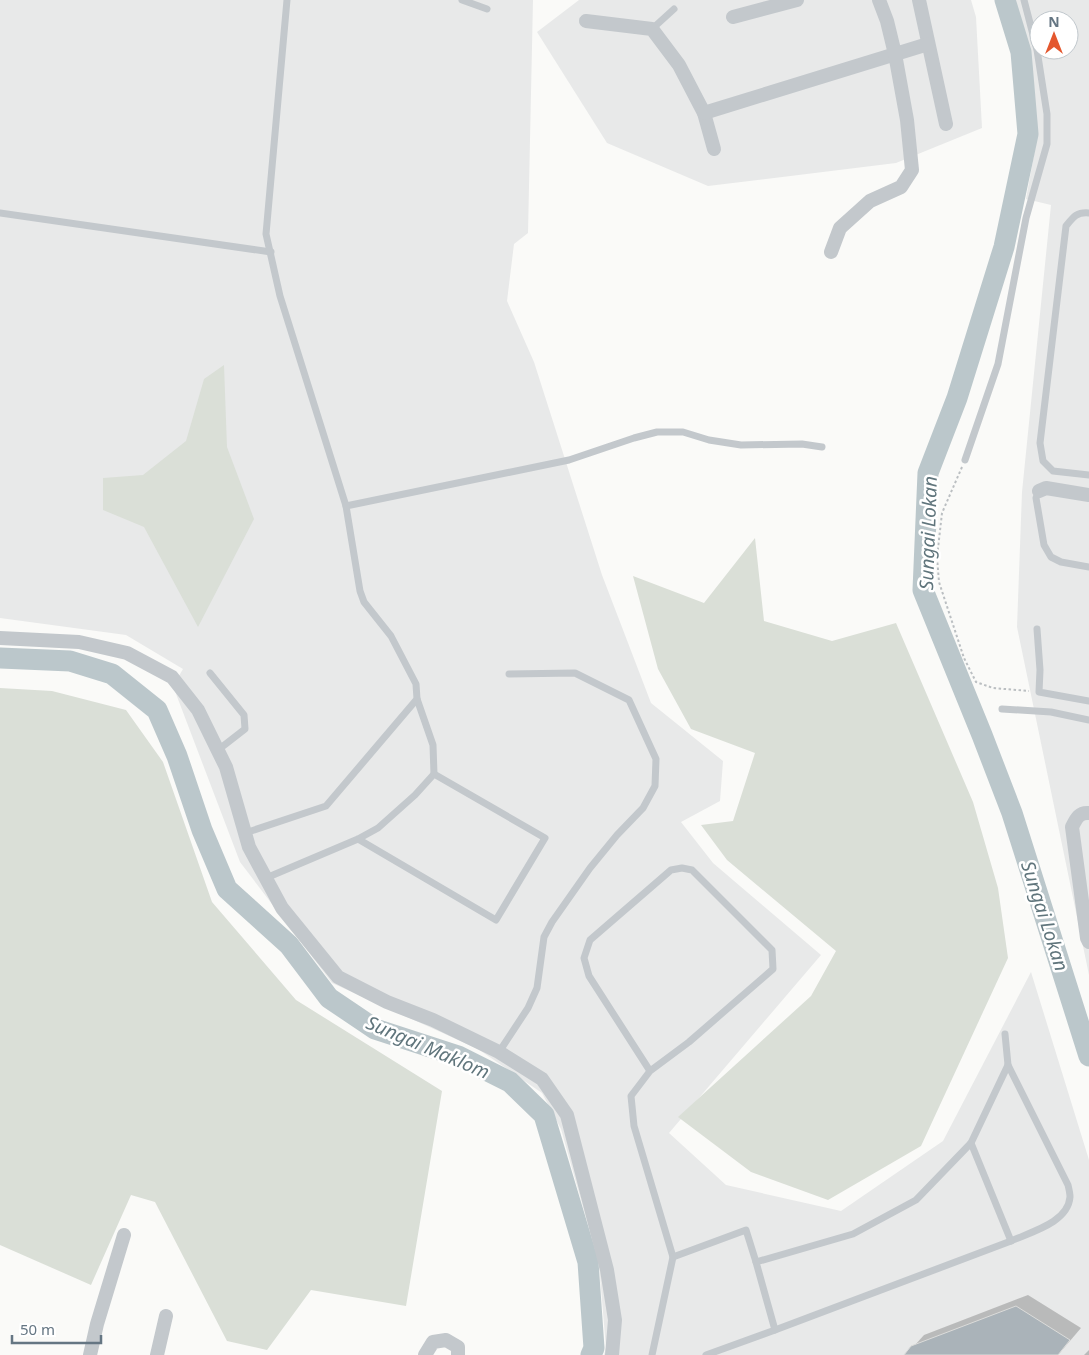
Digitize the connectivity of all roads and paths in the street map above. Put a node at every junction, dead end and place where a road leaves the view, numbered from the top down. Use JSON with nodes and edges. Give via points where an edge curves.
{"nodes":[{"id":1,"x":287,"y":0,"type":"edge"},
{"id":2,"x":462,"y":0,"type":"edge"},
{"id":3,"x":797,"y":0,"type":"edge"},
{"id":4,"x":879,"y":0,"type":"edge"},
{"id":5,"x":919,"y":0,"type":"edge"},
{"id":6,"x":1024,"y":0,"type":"edge"},
{"id":7,"x":487,"y":9,"type":"dead end"},
{"id":8,"x":674,"y":9,"type":"dead end"},
{"id":9,"x":734,"y":18,"type":"dead end"},
{"id":10,"x":586,"y":21,"type":"dead end"},
{"id":11,"x":652,"y":29,"type":"junction"},
{"id":12,"x":928,"y":44,"type":"junction"},
{"id":13,"x":895,"y":54,"type":"junction"},
{"id":14,"x":704,"y":113,"type":"junction"},
{"id":15,"x":946,"y":124,"type":"dead end"},
{"id":16,"x":714,"y":149,"type":"dead end"},
{"id":17,"x":0,"y":212,"type":"edge"},
{"id":18,"x":1089,"y":213,"type":"edge"},
{"id":19,"x":270,"y":252,"type":"junction"},
{"id":20,"x":831,"y":252,"type":"dead end"},
{"id":21,"x":822,"y":447,"type":"dead end"},
{"id":22,"x":965,"y":460,"type":"joint"},
{"id":23,"x":1089,"y":475,"type":"edge"},
{"id":24,"x":1039,"y":491,"type":"joint"},
{"id":25,"x":1089,"y":495,"type":"edge"},
{"id":26,"x":346,"y":506,"type":"junction"},
{"id":27,"x":1089,"y":567,"type":"edge"},
{"id":28,"x":1037,"y":629,"type":"dead end"},
{"id":29,"x":0,"y":638,"type":"edge"},
{"id":30,"x":210,"y":673,"type":"dead end"},
{"id":31,"x":509,"y":674,"type":"dead end"},
{"id":32,"x":1039,"y":692,"type":"junction"},
{"id":33,"x":417,"y":698,"type":"junction"},
{"id":34,"x":1089,"y":701,"type":"edge"},
{"id":35,"x":1002,"y":709,"type":"dead end"},
{"id":36,"x":1089,"y":720,"type":"edge"},
{"id":37,"x":218,"y":750,"type":"junction"},
{"id":38,"x":434,"y":774,"type":"junction"},
{"id":39,"x":1083,"y":815,"type":"edge"},
{"id":40,"x":245,"y":833,"type":"junction"},
{"id":41,"x":358,"y":839,"type":"junction"},
{"id":42,"x":266,"y":878,"type":"junction"},
{"id":43,"x":1084,"y":879,"type":"edge"},
{"id":44,"x":1089,"y":942,"type":"edge"},
{"id":45,"x":1004,"y":1034,"type":"dead end"},
{"id":46,"x":498,"y":1052,"type":"junction"},
{"id":47,"x":1008,"y":1065,"type":"junction"},
{"id":48,"x":650,"y":1071,"type":"junction"},
{"id":49,"x":971,"y":1143,"type":"junction"},
{"id":50,"x":124,"y":1235,"type":"dead end"},
{"id":51,"x":1011,"y":1241,"type":"junction"},
{"id":52,"x":673,"y":1257,"type":"junction"},
{"id":53,"x":756,"y":1262,"type":"junction"},
{"id":54,"x":166,"y":1316,"type":"dead end"},
{"id":55,"x":775,"y":1330,"type":"junction"},
{"id":56,"x":90,"y":1355,"type":"edge"},
{"id":57,"x":157,"y":1355,"type":"edge"},
{"id":58,"x":426,"y":1355,"type":"edge"},
{"id":59,"x":458,"y":1355,"type":"edge"},
{"id":60,"x":612,"y":1355,"type":"edge"},
{"id":61,"x":652,"y":1355,"type":"edge"},
{"id":62,"x":706,"y":1355,"type":"edge"}],
"edges":[{"from":1,"to":19,"type":"lane","via":[[266,234]]},
{"from":2,"to":7,"type":"lane"},
{"from":3,"to":9,"type":"street"},
{"from":4,"to":13,"type":"street"},
{"from":5,"to":12,"type":"street"},
{"from":6,"to":22,"type":"lane","via":[[1037,50],[1047,114],[1047,144],[1026,218],[998,364]]},
{"from":8,"to":11,"type":"lane"},
{"from":10,"to":11,"type":"street"},
{"from":11,"to":14,"type":"street","via":[[679,65]]},
{"from":12,"to":13,"type":"street"},
{"from":12,"to":15,"type":"street"},
{"from":13,"to":14,"type":"street"},
{"from":13,"to":20,"type":"street","via":[[912,170],[900,187],[870,201],[840,228]]},
{"from":14,"to":16,"type":"street"},
{"from":17,"to":19,"type":"lane"},
{"from":18,"to":23,"type":"lane","via":[[1080,212],[1066,226],[1040,442],[1043,461],[1053,471]]},
{"from":19,"to":26,"type":"lane","via":[[280,296]]},
{"from":21,"to":26,"type":"lane","via":[[802,444],[741,445],[683,432],[657,432],[569,460]]},
{"from":22,"to":32,"type":"path","via":[[942,513],[936,558],[939,582],[964,658],[976,682],[992,688]]},
{"from":24,"to":25,"type":"street","via":[[1046,488]]},
{"from":24,"to":27,"type":"lane","via":[[1036,498],[1044,545],[1051,557]]},
{"from":26,"to":33,"type":"lane","via":[[364,602],[391,636],[416,684]]},
{"from":28,"to":32,"type":"lane"},
{"from":29,"to":37,"type":"street","via":[[79,642],[127,653],[172,677],[198,710]]},
{"from":30,"to":37,"type":"lane","via":[[244,715],[245,729]]},
{"from":31,"to":46,"type":"lane","via":[[575,673],[629,700],[656,759],[655,786],[643,808],[590,868],[552,922],[544,937],[538,988]]},
{"from":32,"to":34,"type":"lane"},
{"from":33,"to":38,"type":"lane","via":[[433,745]]},
{"from":33,"to":40,"type":"lane","via":[[326,806]]},
{"from":35,"to":36,"type":"lane","via":[[1051,712]]},
{"from":37,"to":40,"type":"street"},
{"from":38,"to":41,"type":"lane","via":[[378,828]]},
{"from":38,"to":41,"type":"lane","via":[[545,838],[496,920]]},
{"from":39,"to":43,"type":"street","via":[[1072,827]]},
{"from":40,"to":42,"type":"street"},
{"from":41,"to":42,"type":"lane"},
{"from":42,"to":46,"type":"street","via":[[282,908],[338,978]]},
{"from":43,"to":44,"type":"street"},
{"from":45,"to":47,"type":"lane"},
{"from":46,"to":60,"type":"street","via":[[542,1079],[567,1115],[607,1270],[614,1320]]},
{"from":47,"to":49,"type":"lane"},
{"from":47,"to":51,"type":"lane","via":[[1068,1185],[1070,1198],[1066,1210],[1054,1221]]},
{"from":48,"to":48,"type":"lane","via":[[589,976],[584,958],[590,940],[671,870],[682,868],[692,870],[772,950],[773,969],[689,1042]]},
{"from":48,"to":52,"type":"lane","via":[[631,1096],[634,1126]]},
{"from":49,"to":51,"type":"lane"},
{"from":49,"to":53,"type":"lane","via":[[916,1200],[853,1234]]},
{"from":50,"to":56,"type":"street"},
{"from":51,"to":55,"type":"lane"},
{"from":52,"to":53,"type":"lane","via":[[746,1230]]},
{"from":52,"to":61,"type":"lane"},
{"from":53,"to":55,"type":"lane"},
{"from":54,"to":57,"type":"street"},
{"from":55,"to":62,"type":"lane"},
{"from":58,"to":59,"type":"street","via":[[433,1342],[446,1340],[458,1347]]}]}
